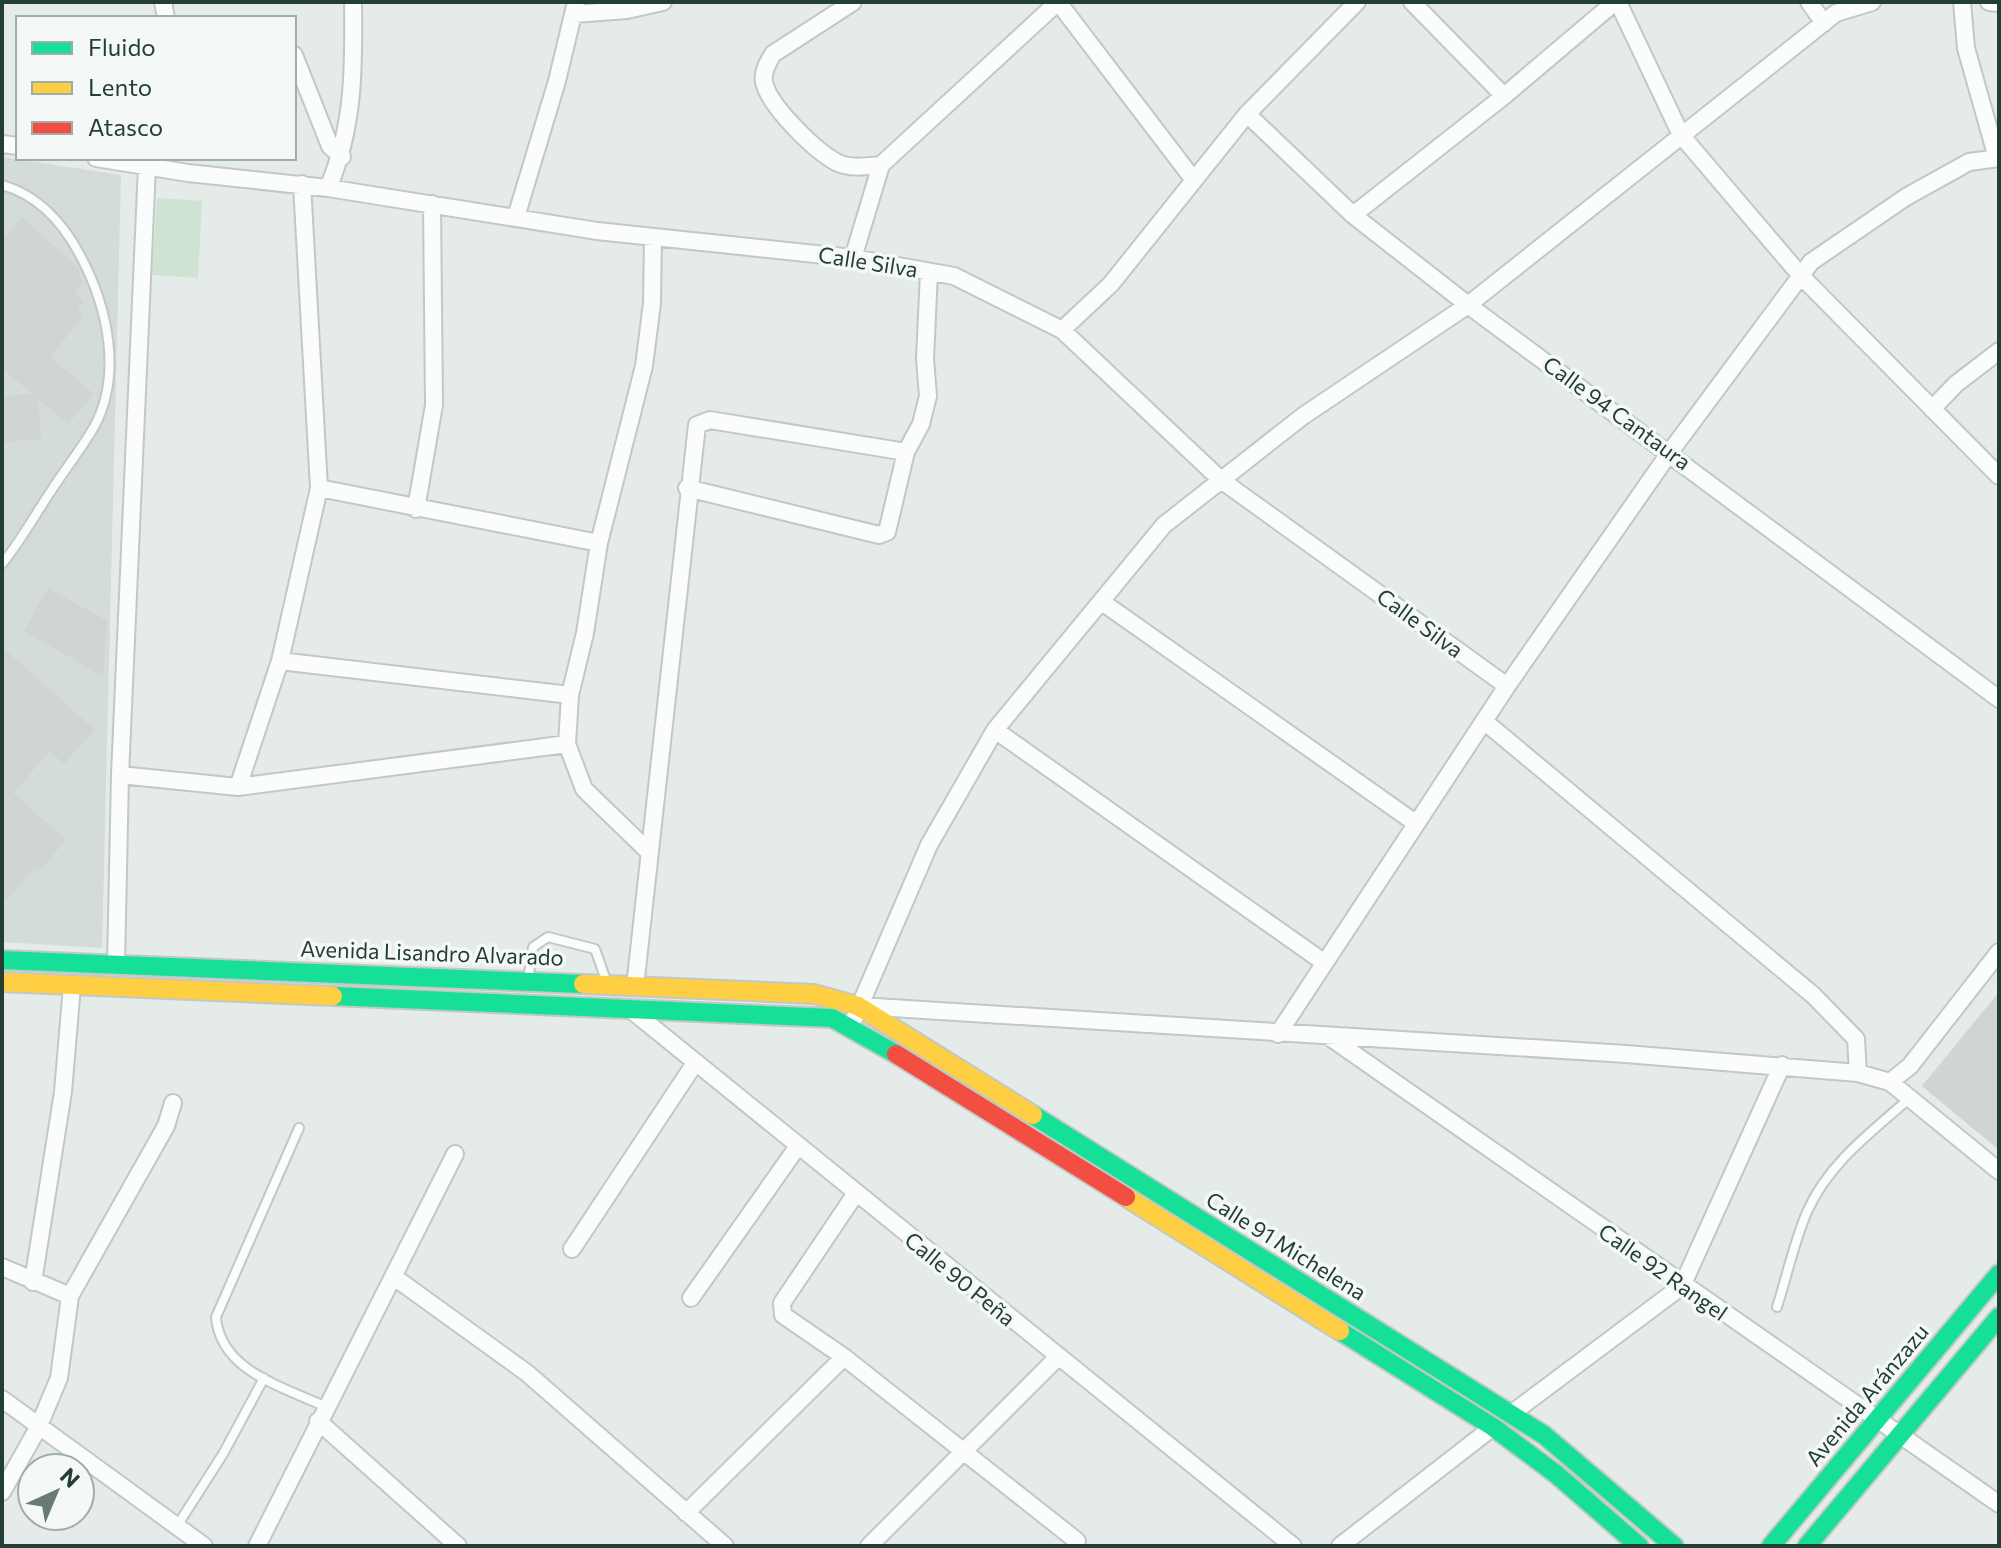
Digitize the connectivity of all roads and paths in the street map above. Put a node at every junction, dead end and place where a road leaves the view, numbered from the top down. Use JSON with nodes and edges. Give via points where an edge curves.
{"nodes":[{"id":1,"x":353,"y":2,"type":"edge"},
{"id":2,"x":663,"y":2,"type":"edge"},
{"id":3,"x":853,"y":2,"type":"edge"},
{"id":4,"x":1058,"y":2,"type":"edge"},
{"id":5,"x":1357,"y":2,"type":"edge"},
{"id":6,"x":1412,"y":2,"type":"edge"},
{"id":7,"x":1616,"y":2,"type":"edge"},
{"id":8,"x":1809,"y":2,"type":"edge"},
{"id":9,"x":1872,"y":2,"type":"edge"},
{"id":10,"x":1962,"y":2,"type":"edge"},
{"id":11,"x":1989,"y":2,"type":"edge"},
{"id":12,"x":1999,"y":3,"type":"edge"},
{"id":13,"x":575,"y":8,"type":"edge"},
{"id":14,"x":1831,"y":13,"type":"edge"},
{"id":15,"x":296,"y":60,"type":"edge"},
{"id":16,"x":1504,"y":96,"type":"junction"},
{"id":17,"x":1247,"y":114,"type":"junction"},
{"id":18,"x":1681,"y":135,"type":"junction"},
{"id":19,"x":342,"y":157,"type":"junction"},
{"id":20,"x":1998,"y":158,"type":"edge"},
{"id":21,"x":109,"y":160,"type":"edge"},
{"id":22,"x":186,"y":165,"type":"edge"},
{"id":23,"x":881,"y":165,"type":"junction"},
{"id":24,"x":147,"y":166,"type":"junction"},
{"id":25,"x":1193,"y":179,"type":"junction"},
{"id":26,"x":302,"y":184,"type":"junction"},
{"id":27,"x":2,"y":185,"type":"edge"},
{"id":28,"x":328,"y":188,"type":"junction"},
{"id":29,"x":432,"y":204,"type":"junction"},
{"id":30,"x":1353,"y":215,"type":"junction"},
{"id":31,"x":516,"y":217,"type":"junction"},
{"id":32,"x":653,"y":237,"type":"junction"},
{"id":33,"x":853,"y":258,"type":"junction"},
{"id":34,"x":929,"y":272,"type":"junction"},
{"id":35,"x":1801,"y":276,"type":"junction"},
{"id":36,"x":1468,"y":305,"type":"junction"},
{"id":37,"x":1062,"y":330,"type":"junction"},
{"id":38,"x":1999,"y":351,"type":"edge"},
{"id":39,"x":1932,"y":409,"type":"junction"},
{"id":40,"x":906,"y":452,"type":"junction"},
{"id":41,"x":1670,"y":452,"type":"junction"},
{"id":42,"x":1999,"y":476,"type":"edge"},
{"id":43,"x":1221,"y":480,"type":"junction"},
{"id":44,"x":319,"y":488,"type":"junction"},
{"id":45,"x":687,"y":488,"type":"junction"},
{"id":46,"x":416,"y":509,"type":"junction"},
{"id":47,"x":599,"y":543,"type":"junction"},
{"id":48,"x":2,"y":564,"type":"edge"},
{"id":49,"x":1102,"y":602,"type":"junction"},
{"id":50,"x":280,"y":661,"type":"junction"},
{"id":51,"x":1507,"y":686,"type":"junction"},
{"id":52,"x":570,"y":695,"type":"junction"},
{"id":53,"x":1999,"y":699,"type":"edge"},
{"id":54,"x":1484,"y":721,"type":"junction"},
{"id":55,"x":995,"y":730,"type":"junction"},
{"id":56,"x":567,"y":744,"type":"junction"},
{"id":57,"x":120,"y":775,"type":"junction"},
{"id":58,"x":238,"y":787,"type":"junction"},
{"id":59,"x":1414,"y":822,"type":"junction"},
{"id":60,"x":649,"y":852,"type":"junction"},
{"id":61,"x":1999,"y":952,"type":"edge"},
{"id":62,"x":2,"y":960,"type":"edge"},
{"id":63,"x":1322,"y":961,"type":"junction"},
{"id":64,"x":116,"y":965,"type":"junction"},
{"id":65,"x":528,"y":980,"type":"junction"},
{"id":66,"x":2,"y":982,"type":"edge"},
{"id":67,"x":72,"y":986,"type":"junction"},
{"id":68,"x":607,"y":986,"type":"junction"},
{"id":69,"x":635,"y":987,"type":"junction"},
{"id":70,"x":858,"y":1006,"type":"junction"},
{"id":71,"x":630,"y":1009,"type":"junction"},
{"id":72,"x":852,"y":1026,"type":"junction"},
{"id":73,"x":1278,"y":1034,"type":"junction"},
{"id":74,"x":1329,"y":1037,"type":"junction"},
{"id":75,"x":695,"y":1063,"type":"junction"},
{"id":76,"x":1782,"y":1065,"type":"junction"},
{"id":77,"x":1858,"y":1073,"type":"junction"},
{"id":78,"x":1890,"y":1082,"type":"junction"},
{"id":79,"x":1910,"y":1098,"type":"junction"},
{"id":80,"x":173,"y":1103,"type":"dead end"},
{"id":81,"x":299,"y":1128,"type":"dead end"},
{"id":82,"x":798,"y":1146,"type":"junction"},
{"id":83,"x":455,"y":1154,"type":"dead end"},
{"id":84,"x":1999,"y":1171,"type":"edge"},
{"id":85,"x":856,"y":1193,"type":"junction"},
{"id":86,"x":572,"y":1249,"type":"dead end"},
{"id":87,"x":2,"y":1267,"type":"edge"},
{"id":88,"x":1999,"y":1274,"type":"edge"},
{"id":89,"x":394,"y":1277,"type":"junction"},
{"id":90,"x":33,"y":1282,"type":"junction"},
{"id":91,"x":1682,"y":1286,"type":"junction"},
{"id":92,"x":70,"y":1296,"type":"junction"},
{"id":93,"x":691,"y":1298,"type":"dead end"},
{"id":94,"x":1777,"y":1307,"type":"dead end"},
{"id":95,"x":1999,"y":1317,"type":"edge"},
{"id":96,"x":844,"y":1357,"type":"junction"},
{"id":97,"x":1057,"y":1358,"type":"junction"},
{"id":98,"x":264,"y":1378,"type":"junction"},
{"id":99,"x":2,"y":1399,"type":"edge"},
{"id":100,"x":322,"y":1414,"type":"junction"},
{"id":101,"x":1511,"y":1414,"type":"junction"},
{"id":102,"x":1877,"y":1421,"type":"junction"},
{"id":103,"x":1493,"y":1427,"type":"junction"},
{"id":104,"x":38,"y":1428,"type":"junction"},
{"id":105,"x":1901,"y":1435,"type":"junction"},
{"id":106,"x":963,"y":1451,"type":"junction"},
{"id":107,"x":2,"y":1492,"type":"edge"},
{"id":108,"x":1999,"y":1504,"type":"edge"},
{"id":109,"x":686,"y":1513,"type":"junction"},
{"id":110,"x":177,"y":1527,"type":"junction"},
{"id":111,"x":1077,"y":1541,"type":"dead end"},
{"id":112,"x":204,"y":1546,"type":"edge"},
{"id":113,"x":257,"y":1546,"type":"edge"},
{"id":114,"x":458,"y":1546,"type":"edge"},
{"id":115,"x":725,"y":1546,"type":"edge"},
{"id":116,"x":869,"y":1546,"type":"edge"},
{"id":117,"x":1293,"y":1546,"type":"edge"},
{"id":118,"x":1340,"y":1546,"type":"edge"},
{"id":119,"x":1639,"y":1546,"type":"edge"},
{"id":120,"x":1674,"y":1546,"type":"edge"},
{"id":121,"x":1771,"y":1546,"type":"edge"},
{"id":122,"x":1807,"y":1546,"type":"edge"}],
"edges":[{"from":1,"to":19,"type":"street","via":[[355,81]]},
{"from":2,"to":13,"type":"street","via":[[627,10]]},
{"from":3,"to":23,"type":"street","via":[[773,54],[764,82],[792,128],[839,164]]},
{"from":4,"to":23,"type":"street"},
{"from":4,"to":25,"type":"street"},
{"from":5,"to":17,"type":"street"},
{"from":6,"to":16,"type":"street"},
{"from":7,"to":16,"type":"street"},
{"from":7,"to":18,"type":"street"},
{"from":8,"to":14,"type":"street"},
{"from":9,"to":14,"type":"street"},
{"from":10,"to":20,"type":"street","via":[[1966,48]]},
{"from":11,"to":12,"type":"street"},
{"from":13,"to":31,"type":"street"},
{"from":14,"to":18,"type":"street"},
{"from":15,"to":19,"type":"street","via":[[330,146]]},
{"from":16,"to":30,"type":"street"},
{"from":17,"to":25,"type":"street"},
{"from":17,"to":30,"type":"street","name":"Calle 94 Cantaura"},
{"from":18,"to":35,"type":"street"},
{"from":18,"to":36,"type":"street"},
{"from":19,"to":28,"type":"street"},
{"from":20,"to":35,"type":"street","via":[[1969,162],[1906,197],[1811,262]]},
{"from":21,"to":24,"type":"street","name":"Calle Silva"},
{"from":22,"to":24,"type":"street","name":"Calle Silva"},
{"from":22,"to":26,"type":"street","name":"Calle Silva"},
{"from":23,"to":33,"type":"street"},
{"from":24,"to":57,"type":"street"},
{"from":25,"to":37,"type":"street","via":[[1111,284]]},
{"from":26,"to":28,"type":"street","name":"Calle Silva"},
{"from":26,"to":44,"type":"street"},
{"from":27,"to":48,"type":"lane","via":[[23,191],[74,245],[94,283],[109,363],[95,425]]},
{"from":28,"to":29,"type":"street","name":"Calle Silva"},
{"from":29,"to":31,"type":"street","name":"Calle Silva"},
{"from":29,"to":46,"type":"street","via":[[434,405]]},
{"from":30,"to":36,"type":"street","name":"Calle 94 Cantaura"},
{"from":31,"to":32,"type":"street","name":"Calle Silva"},
{"from":32,"to":33,"type":"street","name":"Calle Silva"},
{"from":32,"to":47,"type":"street","via":[[644,366]]},
{"from":33,"to":34,"type":"street","name":"Calle Silva"},
{"from":34,"to":37,"type":"street","name":"Calle Silva","via":[[954,276]]},
{"from":34,"to":40,"type":"street","via":[[928,396]]},
{"from":35,"to":39,"type":"street"},
{"from":35,"to":41,"type":"street"},
{"from":36,"to":41,"type":"street","name":"Calle 94 Cantaura"},
{"from":36,"to":43,"type":"street","via":[[1303,416]]},
{"from":37,"to":43,"type":"street","name":"Calle Silva"},
{"from":38,"to":39,"type":"street"},
{"from":39,"to":42,"type":"street"},
{"from":40,"to":45,"type":"street","via":[[710,420],[697,425]]},
{"from":40,"to":45,"type":"street","via":[[892,526],[879,535]]},
{"from":41,"to":51,"type":"street"},
{"from":41,"to":53,"type":"street","name":"Calle 94 Cantaura"},
{"from":43,"to":49,"type":"street","via":[[1164,525]]},
{"from":43,"to":51,"type":"street","name":"Calle Silva"},
{"from":44,"to":46,"type":"street"},
{"from":44,"to":50,"type":"street"},
{"from":45,"to":60,"type":"street"},
{"from":46,"to":47,"type":"street"},
{"from":47,"to":52,"type":"street"},
{"from":49,"to":55,"type":"street"},
{"from":49,"to":59,"type":"street"},
{"from":50,"to":52,"type":"street"},
{"from":50,"to":58,"type":"street"},
{"from":51,"to":54,"type":"street"},
{"from":52,"to":56,"type":"street"},
{"from":54,"to":59,"type":"street"},
{"from":54,"to":77,"type":"street","via":[[1813,995],[1856,1039]]},
{"from":55,"to":63,"type":"street"},
{"from":55,"to":70,"type":"street","via":[[929,845]]},
{"from":56,"to":58,"type":"street"},
{"from":56,"to":60,"type":"street","via":[[584,789]]},
{"from":57,"to":58,"type":"street"},
{"from":57,"to":64,"type":"street"},
{"from":59,"to":63,"type":"street"},
{"from":60,"to":69,"type":"street"},
{"from":61,"to":78,"type":"street","via":[[1910,1066]]},
{"from":62,"to":64,"type":"street","name":"Avenida Lisandro Alvarado"},
{"from":63,"to":73,"type":"street"},
{"from":64,"to":65,"type":"street","name":"Avenida Lisandro Alvarado"},
{"from":65,"to":68,"type":"street","name":"Avenida Lisandro Alvarado"},
{"from":65,"to":68,"type":"lane","via":[[533,947],[548,937],[595,949]]},
{"from":66,"to":67,"type":"street"},
{"from":67,"to":71,"type":"street"},
{"from":67,"to":90,"type":"street","via":[[61,1106]]},
{"from":68,"to":69,"type":"street","name":"Avenida Lisandro Alvarado"},
{"from":69,"to":70,"type":"street","name":"Avenida Lisandro Alvarado","via":[[814,994]]},
{"from":70,"to":72,"type":"street"},
{"from":70,"to":73,"type":"street"},
{"from":70,"to":101,"type":"street","name":"Calle 91 Michelena"},
{"from":71,"to":72,"type":"street","via":[[832,1018]]},
{"from":71,"to":75,"type":"street","name":"Calle 90 Peña"},
{"from":72,"to":103,"type":"street","name":"Calle 91 Michelena"},
{"from":73,"to":74,"type":"street"},
{"from":74,"to":76,"type":"street"},
{"from":74,"to":91,"type":"street","name":"Calle 92 Rangel"},
{"from":75,"to":82,"type":"street","name":"Calle 90 Peña"},
{"from":75,"to":86,"type":"street"},
{"from":76,"to":77,"type":"street"},
{"from":76,"to":91,"type":"street"},
{"from":77,"to":78,"type":"street"},
{"from":78,"to":79,"type":"street"},
{"from":79,"to":84,"type":"street"},
{"from":79,"to":94,"type":"lane","via":[[1826,1178],[1807,1212]]},
{"from":80,"to":92,"type":"street","via":[[166,1126]]},
{"from":81,"to":98,"type":"lane","via":[[216,1317],[224,1348]]},
{"from":82,"to":85,"type":"street","name":"Calle 90 Peña"},
{"from":82,"to":93,"type":"street"},
{"from":83,"to":89,"type":"street"},
{"from":85,"to":96,"type":"street","via":[[780,1311]]},
{"from":85,"to":97,"type":"street","name":"Calle 90 Peña"},
{"from":87,"to":90,"type":"street"},
{"from":88,"to":102,"type":"street","name":"Avenida Aránzazu"},
{"from":89,"to":100,"type":"street"},
{"from":89,"to":109,"type":"street","via":[[527,1373]]},
{"from":90,"to":92,"type":"street"},
{"from":91,"to":101,"type":"street"},
{"from":91,"to":102,"type":"street","name":"Calle 92 Rangel"},
{"from":92,"to":104,"type":"street","via":[[59,1378]]},
{"from":95,"to":105,"type":"street"},
{"from":96,"to":106,"type":"street"},
{"from":96,"to":109,"type":"street"},
{"from":97,"to":106,"type":"street"},
{"from":97,"to":117,"type":"street","name":"Calle 90 Peña"},
{"from":98,"to":100,"type":"lane"},
{"from":98,"to":110,"type":"lane"},
{"from":99,"to":104,"type":"street"},
{"from":100,"to":113,"type":"street"},
{"from":100,"to":114,"type":"street"},
{"from":101,"to":120,"type":"street","name":"Calle 91 Michelena","via":[[1544,1435]]},
{"from":102,"to":105,"type":"street","name":"Calle 92 Rangel"},
{"from":102,"to":121,"type":"street","name":"Avenida Aránzazu"},
{"from":103,"to":118,"type":"street"},
{"from":103,"to":119,"type":"street","name":"Calle 91 Michelena"},
{"from":104,"to":107,"type":"street"},
{"from":104,"to":110,"type":"street"},
{"from":105,"to":108,"type":"street","name":"Calle 92 Rangel"},
{"from":105,"to":122,"type":"street"},
{"from":106,"to":111,"type":"street"},
{"from":106,"to":116,"type":"street"},
{"from":109,"to":115,"type":"street"},
{"from":110,"to":112,"type":"street"}]}
